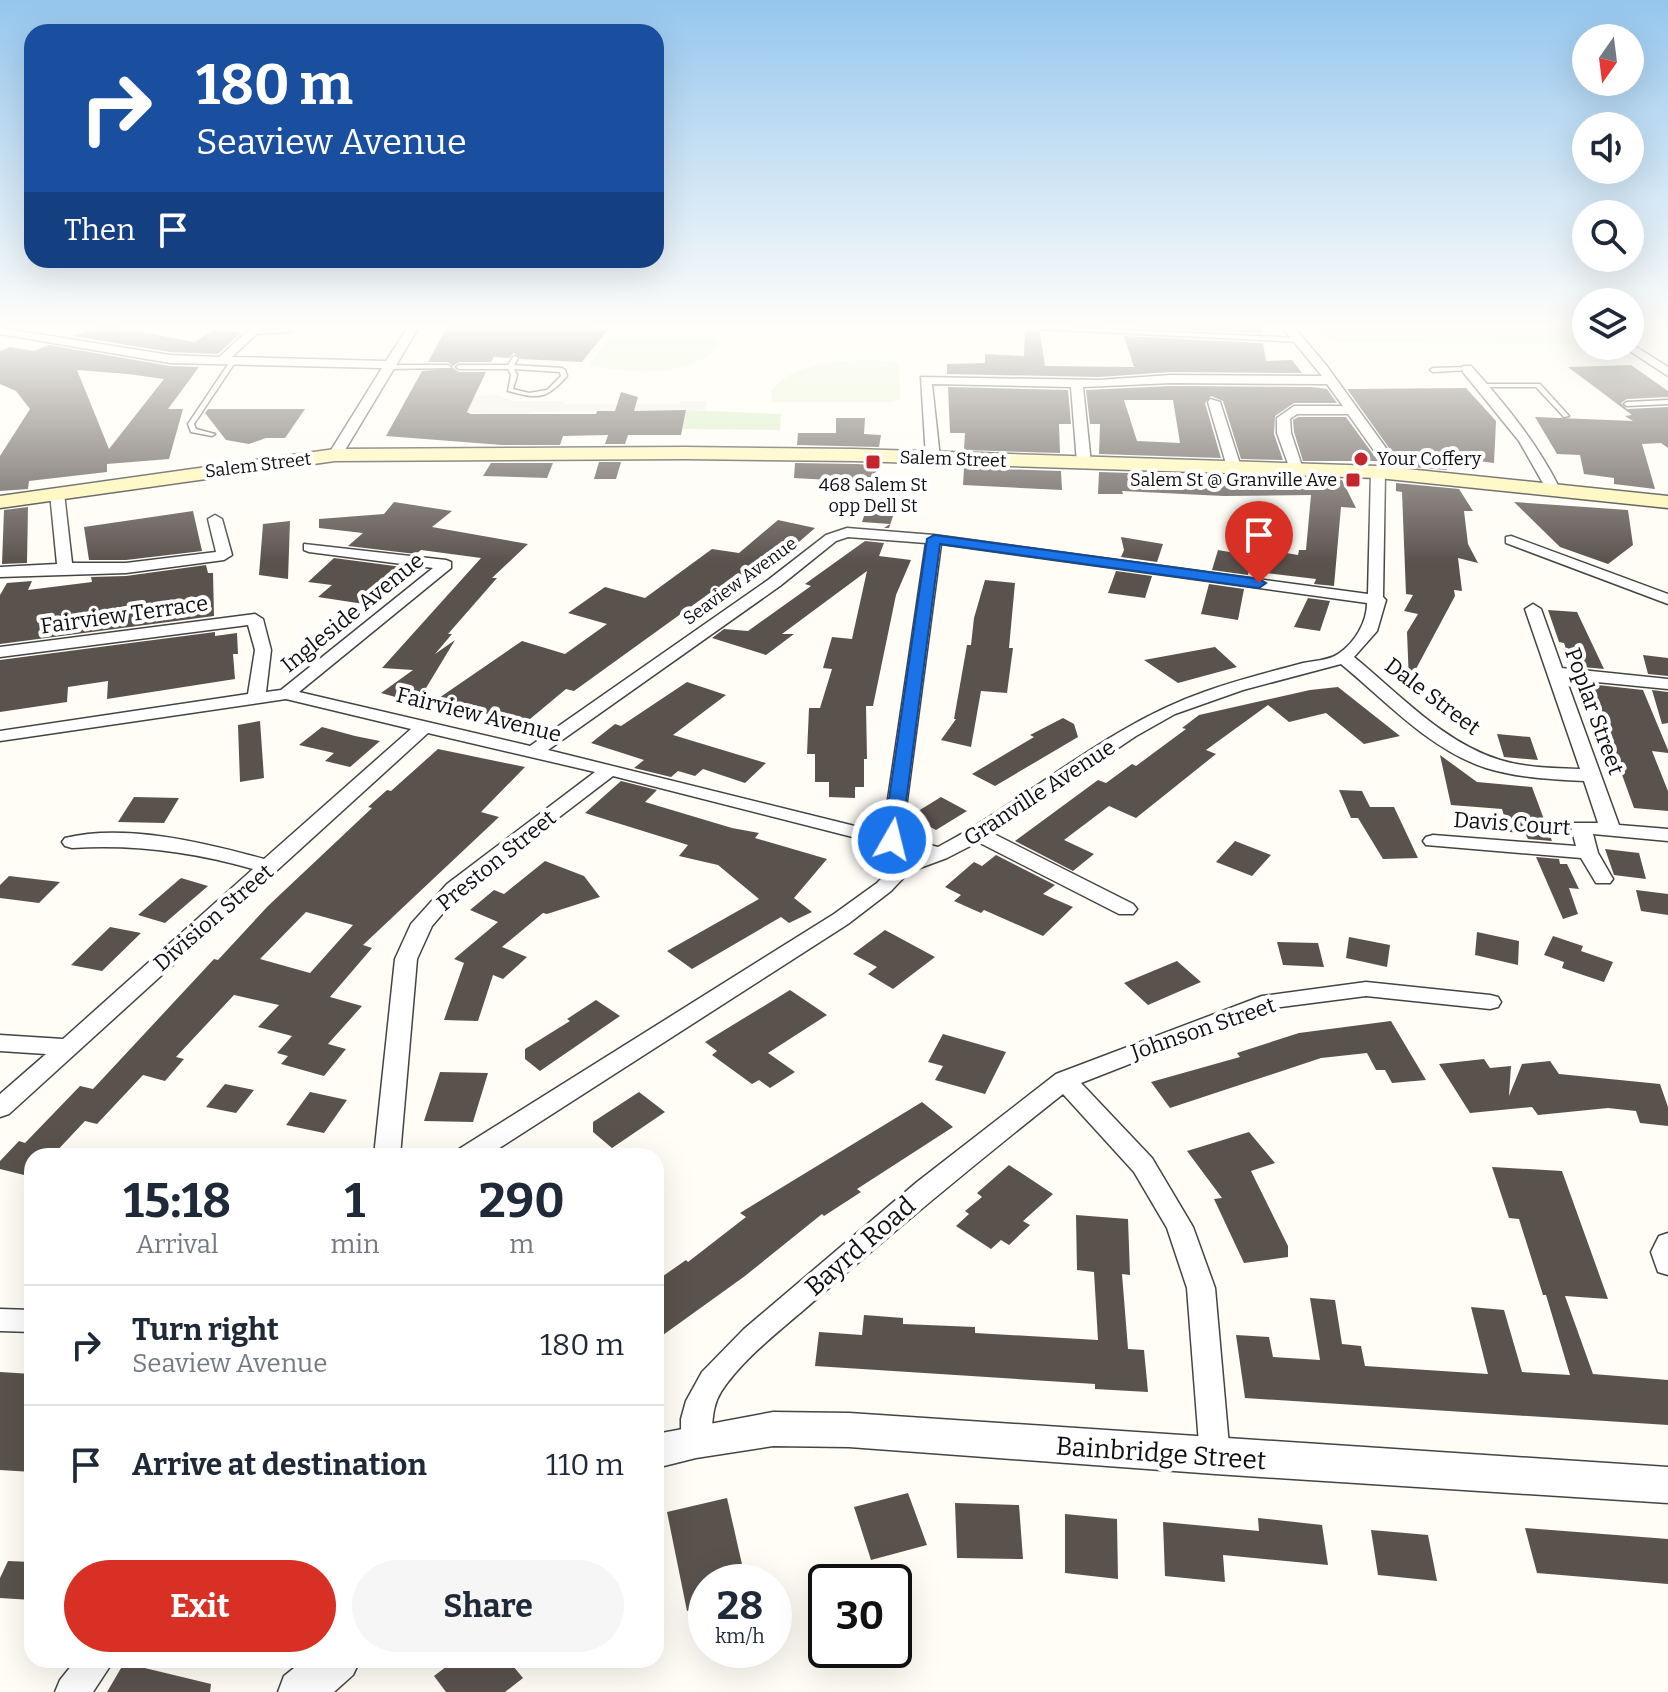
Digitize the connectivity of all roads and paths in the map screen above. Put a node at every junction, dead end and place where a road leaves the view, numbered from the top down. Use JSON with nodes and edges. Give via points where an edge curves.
{"nodes":[{"id":1,"x":201,"y":406,"type":"edge"},
{"id":2,"x":364,"y":406,"type":"edge"},
{"id":3,"x":928,"y":406,"type":"edge"},
{"id":4,"x":1079,"y":406,"type":"edge"},
{"id":5,"x":1215,"y":406,"type":"edge"},
{"id":6,"x":1349,"y":406,"type":"edge"},
{"id":7,"x":1500,"y":406,"type":"edge"},
{"id":8,"x":1557,"y":406,"type":"edge"},
{"id":9,"x":1352,"y":410,"type":"junction"},
{"id":10,"x":1566,"y":416,"type":"dead end"},
{"id":11,"x":212,"y":434,"type":"dead end"},
{"id":12,"x":335,"y":455,"type":"junction"},
{"id":13,"x":933,"y":458,"type":"junction"},
{"id":14,"x":1084,"y":463,"type":"junction"},
{"id":15,"x":1234,"y":467,"type":"junction"},
{"id":16,"x":1296,"y":469,"type":"junction"},
{"id":17,"x":1387,"y":472,"type":"junction"},
{"id":18,"x":1553,"y":489,"type":"junction"},
{"id":19,"x":57,"y":493,"type":"junction"},
{"id":20,"x":0,"y":502,"type":"edge"},
{"id":21,"x":1668,"y":502,"type":"edge"},
{"id":22,"x":215,"y":519,"type":"dead end"},
{"id":23,"x":934,"y":539,"type":"junction"},
{"id":24,"x":1511,"y":540,"type":"dead end"},
{"id":25,"x":309,"y":547,"type":"dead end"},
{"id":26,"x":65,"y":568,"type":"junction"},
{"id":27,"x":0,"y":572,"type":"edge"},
{"id":28,"x":1668,"y":599,"type":"edge"},
{"id":29,"x":1378,"y":600,"type":"junction"},
{"id":30,"x":1533,"y":609,"type":"dead end"},
{"id":31,"x":0,"y":652,"type":"edge"},
{"id":32,"x":1344,"y":658,"type":"junction"},
{"id":33,"x":1556,"y":673,"type":"junction"},
{"id":34,"x":1668,"y":684,"type":"edge"},
{"id":35,"x":286,"y":694,"type":"junction"},
{"id":36,"x":256,"y":697,"type":"junction"},
{"id":37,"x":425,"y":726,"type":"junction"},
{"id":38,"x":0,"y":736,"type":"edge"},
{"id":39,"x":533,"y":752,"type":"junction"},
{"id":40,"x":608,"y":771,"type":"junction"},
{"id":41,"x":1593,"y":776,"type":"junction"},
{"id":42,"x":1610,"y":828,"type":"junction"},
{"id":43,"x":978,"y":834,"type":"junction"},
{"id":44,"x":1668,"y":835,"type":"edge"},
{"id":45,"x":892,"y":840,"type":"junction"},
{"id":46,"x":1433,"y":841,"type":"dead end"},
{"id":47,"x":72,"y":842,"type":"dead end"},
{"id":48,"x":1588,"y":853,"type":"junction"},
{"id":49,"x":940,"y":854,"type":"junction"},
{"id":50,"x":269,"y":867,"type":"junction"},
{"id":51,"x":902,"y":868,"type":"junction"},
{"id":52,"x":1603,"y":879,"type":"dead end"},
{"id":53,"x":1126,"y":909,"type":"dead end"},
{"id":54,"x":1490,"y":1002,"type":"dead end"},
{"id":55,"x":0,"y":1043,"type":"edge"},
{"id":56,"x":70,"y":1047,"type":"junction"},
{"id":57,"x":1064,"y":1080,"type":"junction"},
{"id":58,"x":0,"y":1108,"type":"edge"},
{"id":59,"x":388,"y":1148,"type":"edge"},
{"id":60,"x":481,"y":1148,"type":"edge"},
{"id":61,"x":1668,"y":1243,"type":"edge"},
{"id":62,"x":1668,"y":1264,"type":"edge"},
{"id":63,"x":0,"y":1320,"type":"edge"},
{"id":64,"x":24,"y":1321,"type":"edge"},
{"id":65,"x":696,"y":1441,"type":"junction"},
{"id":66,"x":664,"y":1449,"type":"edge"},
{"id":67,"x":1215,"y":1457,"type":"junction"},
{"id":68,"x":1668,"y":1485,"type":"edge"},
{"id":69,"x":91,"y":1668,"type":"edge"},
{"id":70,"x":328,"y":1668,"type":"edge"},
{"id":71,"x":72,"y":1692,"type":"edge"},
{"id":72,"x":300,"y":1692,"type":"edge"}],
"edges":[{"from":1,"to":11,"type":"lane","via":[[191,424],[193,431]]},
{"from":2,"to":12,"type":"street"},
{"from":3,"to":13,"type":"street"},
{"from":4,"to":14,"type":"street"},
{"from":5,"to":15,"type":"street"},
{"from":6,"to":9,"type":"street"},
{"from":7,"to":18,"type":"street","via":[[1541,461]]},
{"from":8,"to":10,"type":"lane"},
{"from":9,"to":16,"type":"street","via":[[1294,410],[1283,418]]},
{"from":9,"to":17,"type":"street"},
{"from":12,"to":13,"type":"main road","name":"Salem Street","via":[[781,453]]},
{"from":12,"to":19,"type":"main road","name":"Salem Street"},
{"from":13,"to":14,"type":"main road","name":"Salem Street"},
{"from":14,"to":15,"type":"main road","name":"Salem Street"},
{"from":15,"to":16,"type":"main road","name":"Salem Street"},
{"from":16,"to":17,"type":"main road","name":"Salem Street"},
{"from":17,"to":18,"type":"main road","name":"Salem Street"},
{"from":17,"to":29,"type":"street"},
{"from":18,"to":21,"type":"main road","name":"Salem Street"},
{"from":19,"to":20,"type":"main road","name":"Salem Street"},
{"from":19,"to":26,"type":"street"},
{"from":22,"to":26,"type":"street","via":[[224,555],[126,568]]},
{"from":23,"to":29,"type":"street","name":"Seaview Avenue"},
{"from":23,"to":39,"type":"street","name":"Seaview Avenue","via":[[847,532],[831,538]]},
{"from":23,"to":45,"type":"street"},
{"from":24,"to":28,"type":"street"},
{"from":25,"to":35,"type":"street","name":"Ingleside Avenue","via":[[446,565]]},
{"from":26,"to":27,"type":"street"},
{"from":29,"to":32,"type":"street","via":[[1369,631]]},
{"from":30,"to":33,"type":"street","name":"Poplar Street"},
{"from":31,"to":36,"type":"street","name":"Fairview Terrace","via":[[255,619],[263,650]]},
{"from":32,"to":41,"type":"street","name":"Dale Street","via":[[1477,758],[1517,769]]},
{"from":32,"to":43,"type":"street","name":"Granville Avenue","via":[[1169,710]]},
{"from":33,"to":34,"type":"street"},
{"from":33,"to":41,"type":"street","name":"Poplar Street"},
{"from":35,"to":36,"type":"street","name":"Fairview Avenue"},
{"from":35,"to":37,"type":"street","name":"Fairview Avenue"},
{"from":36,"to":38,"type":"street","name":"Fairview Avenue"},
{"from":37,"to":39,"type":"street","name":"Fairview Avenue"},
{"from":37,"to":50,"type":"street","name":"Division Street"},
{"from":39,"to":40,"type":"street","name":"Fairview Avenue"},
{"from":40,"to":45,"type":"street","name":"Fairview Avenue"},
{"from":40,"to":59,"type":"street","name":"Preston Street","via":[[454,888],[414,936],[403,973]]},
{"from":41,"to":42,"type":"street","name":"Poplar Street"},
{"from":42,"to":44,"type":"street"},
{"from":42,"to":48,"type":"street","via":[[1581,827]]},
{"from":43,"to":49,"type":"street","name":"Granville Avenue"},
{"from":43,"to":53,"type":"street"},
{"from":45,"to":49,"type":"street","name":"Fairview Avenue"},
{"from":45,"to":51,"type":"street"},
{"from":46,"to":48,"type":"street","name":"Davis Court"},
{"from":47,"to":50,"type":"street","via":[[171,843]]},
{"from":48,"to":52,"type":"street"},
{"from":49,"to":51,"type":"street","name":"Granville Avenue"},
{"from":50,"to":56,"type":"street","name":"Division Street"},
{"from":51,"to":60,"type":"street","name":"Granville Avenue","via":[[841,919]]},
{"from":54,"to":57,"type":"street","name":"Johnson Street","via":[[1366,989],[1270,1001]]},
{"from":55,"to":56,"type":"street"},
{"from":56,"to":58,"type":"street","name":"Division Street"},
{"from":57,"to":65,"type":"street","name":"Bayrd Road","via":[[926,1189],[754,1337],[712,1381],[696,1419]]},
{"from":57,"to":67,"type":"street","via":[[1143,1165],[1180,1227],[1201,1288]]},
{"from":61,"to":62,"type":"street"},
{"from":63,"to":64,"type":"street"},
{"from":65,"to":66,"type":"street","name":"Bainbridge Street"},
{"from":65,"to":67,"type":"street","name":"Bainbridge Street","via":[[773,1429],[849,1430]]},
{"from":67,"to":68,"type":"street","name":"Bainbridge Street"},
{"from":69,"to":71,"type":"street"},
{"from":70,"to":72,"type":"street"}]}
